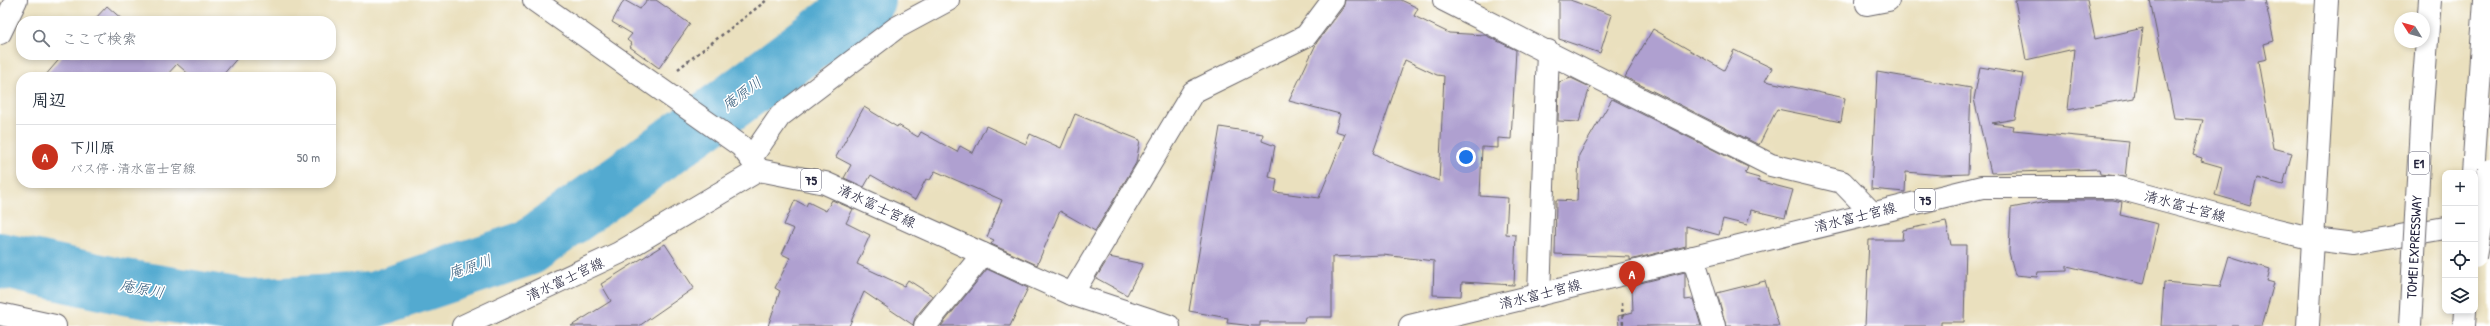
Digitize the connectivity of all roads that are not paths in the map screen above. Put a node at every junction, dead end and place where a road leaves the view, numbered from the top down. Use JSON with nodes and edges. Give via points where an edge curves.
{"nodes":[{"id":1,"x":16,"y":0,"type":"edge"},
{"id":2,"x":534,"y":0,"type":"edge"},
{"id":3,"x":948,"y":0,"type":"edge"},
{"id":4,"x":1333,"y":0,"type":"edge"},
{"id":5,"x":1444,"y":0,"type":"edge"},
{"id":6,"x":1867,"y":0,"type":"edge"},
{"id":7,"x":1888,"y":0,"type":"edge"},
{"id":8,"x":2327,"y":0,"type":"edge"},
{"id":9,"x":2430,"y":0,"type":"edge"},
{"id":10,"x":2485,"y":0,"type":"edge"},
{"id":11,"x":0,"y":33,"type":"edge"},
{"id":12,"x":1548,"y":51,"type":"junction"},
{"id":13,"x":751,"y":158,"type":"junction"},
{"id":14,"x":2473,"y":170,"type":"edge"},
{"id":15,"x":2490,"y":170,"type":"edge"},
{"id":16,"x":1872,"y":213,"type":"junction"},
{"id":17,"x":2490,"y":220,"type":"edge"},
{"id":18,"x":2478,"y":222,"type":"edge"},
{"id":19,"x":2442,"y":229,"type":"edge"},
{"id":20,"x":2314,"y":238,"type":"junction"},
{"id":21,"x":2478,"y":242,"type":"edge"},
{"id":22,"x":983,"y":254,"type":"junction"},
{"id":23,"x":1693,"y":257,"type":"junction"},
{"id":24,"x":1072,"y":294,"type":"junction"},
{"id":25,"x":1539,"y":295,"type":"junction"},
{"id":26,"x":0,"y":314,"type":"edge"},
{"id":27,"x":55,"y":326,"type":"edge"},
{"id":28,"x":463,"y":326,"type":"edge"},
{"id":29,"x":926,"y":326,"type":"edge"},
{"id":30,"x":1169,"y":326,"type":"edge"},
{"id":31,"x":1410,"y":326,"type":"edge"},
{"id":32,"x":1714,"y":326,"type":"edge"},
{"id":33,"x":2308,"y":326,"type":"edge"},
{"id":34,"x":2410,"y":326,"type":"edge"}],
"edges":[{"from":1,"to":11,"type":"main road"},
{"from":2,"to":13,"type":"main road","via":[[661,88]]},
{"from":3,"to":13,"type":"main road","via":[[896,28],[780,116]]},
{"from":4,"to":24,"type":"main road","via":[[1306,36],[1193,92]]},
{"from":5,"to":12,"type":"main road"},
{"from":6,"to":7,"type":"main road","via":[[1867,4]]},
{"from":8,"to":20,"type":"main road"},
{"from":9,"to":34,"type":"main road","name":"TOMEI EXPRESSWAY","number":"E1","bridge":true},
{"from":10,"to":14,"type":"main road"},
{"from":12,"to":16,"type":"main road","via":[[1771,165],[1842,182]]},
{"from":12,"to":25,"type":"main road"},
{"from":13,"to":22,"type":"main road","name":"清水富士宮線","number":"75","via":[[825,182]]},
{"from":13,"to":28,"type":"main road","name":"清水富士宮線","via":[[619,253]]},
{"from":15,"to":21,"type":"main road","bridge":true},
{"from":16,"to":20,"type":"main road","name":"清水富士宮線","number":"75","via":[[1982,187],[2115,187]]},
{"from":16,"to":23,"type":"main road","name":"清水富士宮線","number":"75"},
{"from":17,"to":18,"type":"main road"},
{"from":19,"to":20,"type":"main road","name":"清水富士宮線","number":"75","via":[[2354,244]]},
{"from":20,"to":33,"type":"main road"},
{"from":22,"to":24,"type":"main road","name":"清水富士宮線","number":"75"},
{"from":22,"to":29,"type":"main road"},
{"from":23,"to":25,"type":"main road","name":"清水富士宮線","number":"75"},
{"from":23,"to":32,"type":"main road"},
{"from":24,"to":30,"type":"main road","name":"清水富士宮線","number":"75"},
{"from":25,"to":31,"type":"main road","name":"清水富士宮線","number":"75"},
{"from":26,"to":27,"type":"main road"}]}
